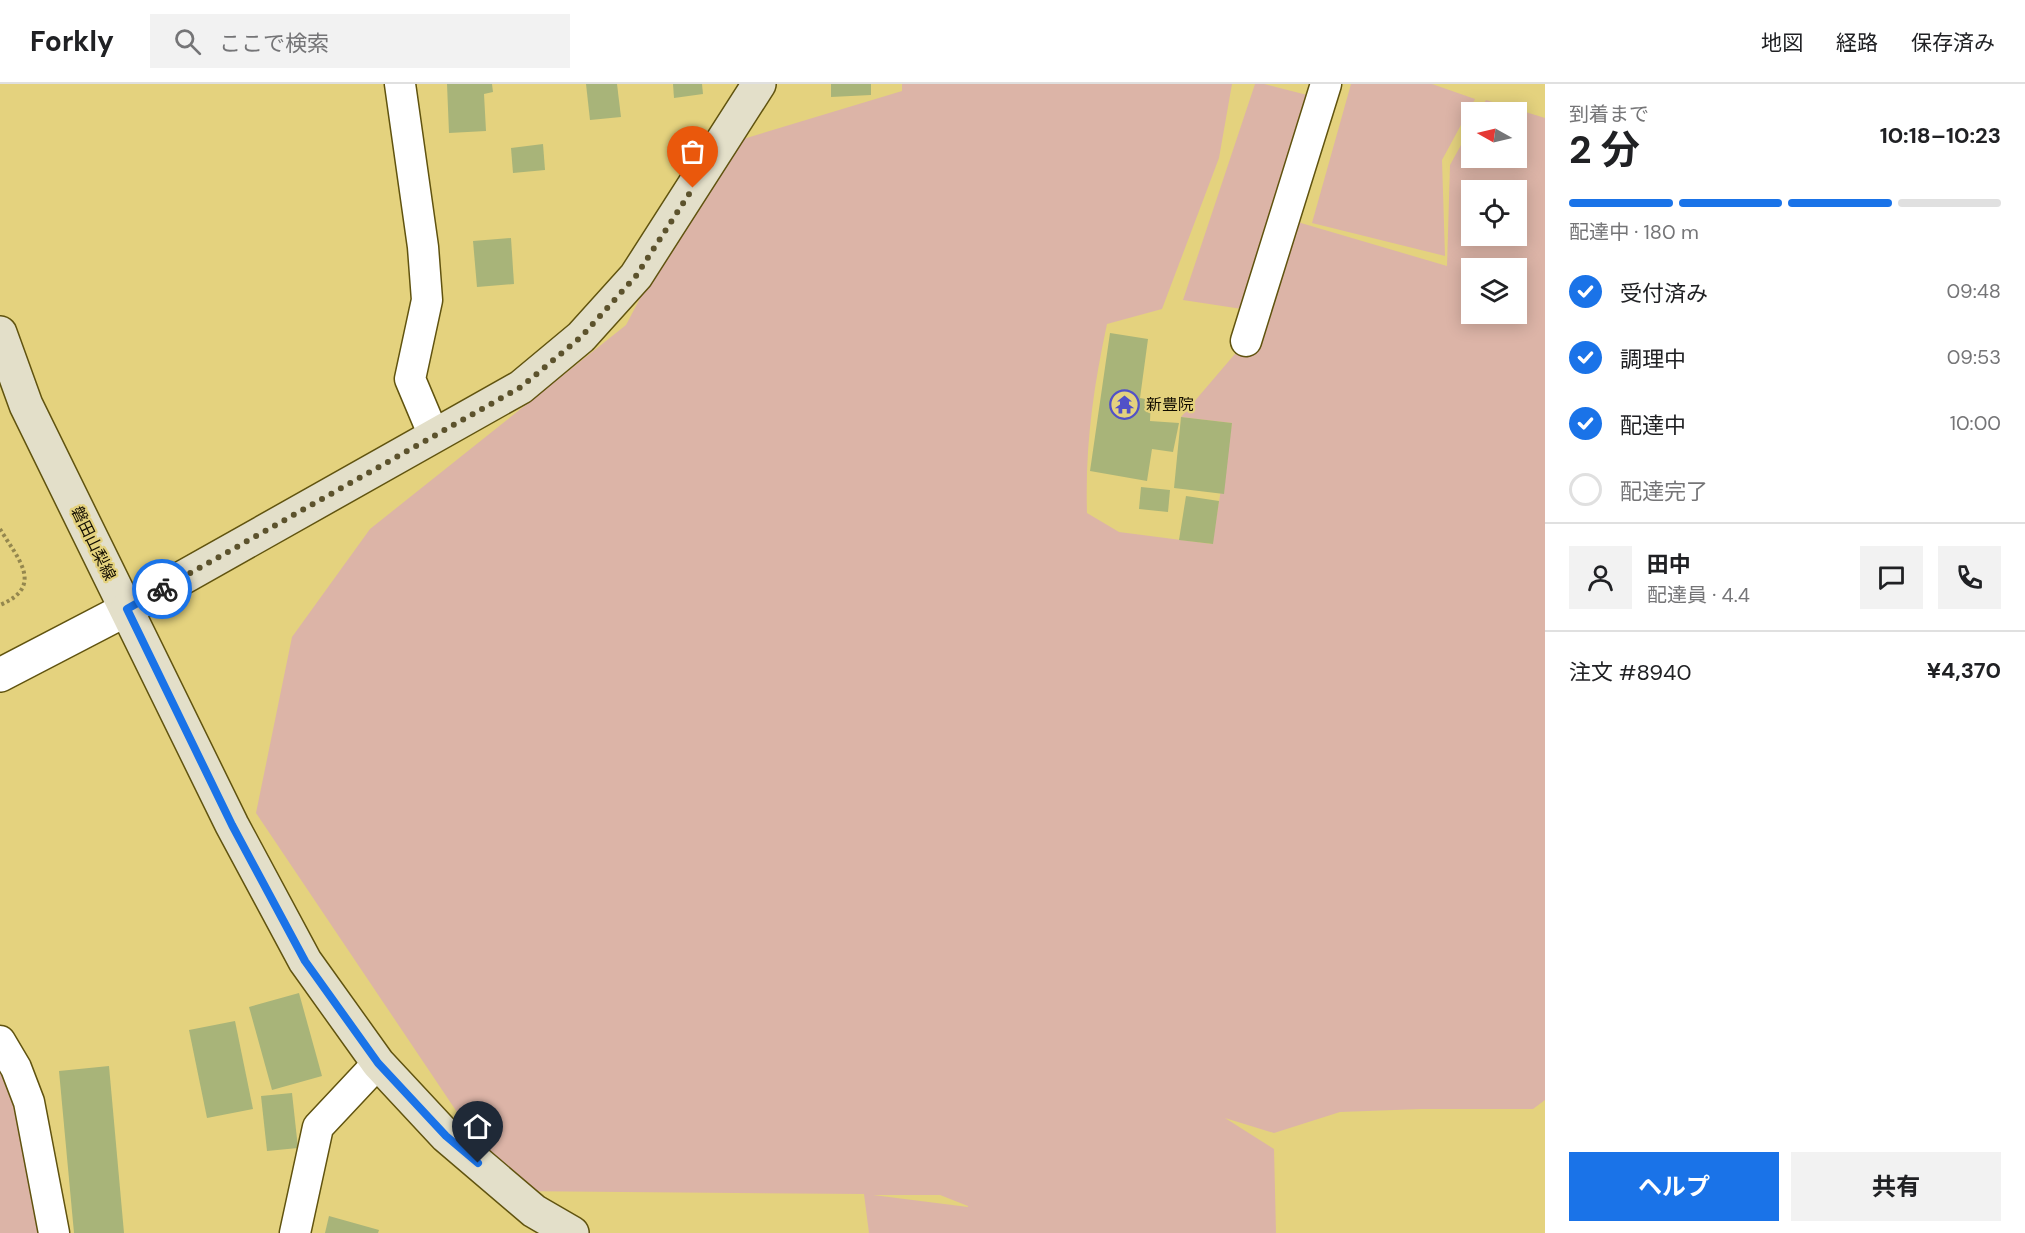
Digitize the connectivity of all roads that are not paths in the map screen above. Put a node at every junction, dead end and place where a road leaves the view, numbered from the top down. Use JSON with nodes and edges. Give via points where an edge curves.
{"nodes":[{"id":1,"x":400,"y":84,"type":"edge"},
{"id":2,"x":759,"y":84,"type":"edge"},
{"id":3,"x":1326,"y":84,"type":"edge"},
{"id":4,"x":0,"y":333,"type":"edge"},
{"id":5,"x":1246,"y":341,"type":"dead end"},
{"id":6,"x":434,"y":436,"type":"junction"},
{"id":7,"x":127,"y":609,"type":"junction"},
{"id":8,"x":0,"y":675,"type":"edge"},
{"id":9,"x":0,"y":1041,"type":"edge"},
{"id":10,"x":378,"y":1063,"type":"junction"},
{"id":11,"x":54,"y":1233,"type":"edge"},
{"id":12,"x":295,"y":1233,"type":"edge"},
{"id":13,"x":572,"y":1233,"type":"edge"}],
"edges":[{"from":1,"to":6,"type":"street","via":[[427,300],[410,379]]},
{"from":2,"to":6,"type":"main road","via":[[636,276],[581,337],[521,387]]},
{"from":3,"to":5,"type":"street"},
{"from":4,"to":7,"type":"main road","name":"磐田山梨線","via":[[26,405]]},
{"from":6,"to":7,"type":"main road"},
{"from":7,"to":8,"type":"street"},
{"from":7,"to":10,"type":"main road","name":"磐田山梨線","via":[[232,825],[305,961]]},
{"from":9,"to":11,"type":"street","via":[[29,1102]]},
{"from":10,"to":12,"type":"street","via":[[318,1127]]},
{"from":10,"to":13,"type":"main road","name":"磐田山梨線","via":[[446,1136],[534,1211]]}]}
